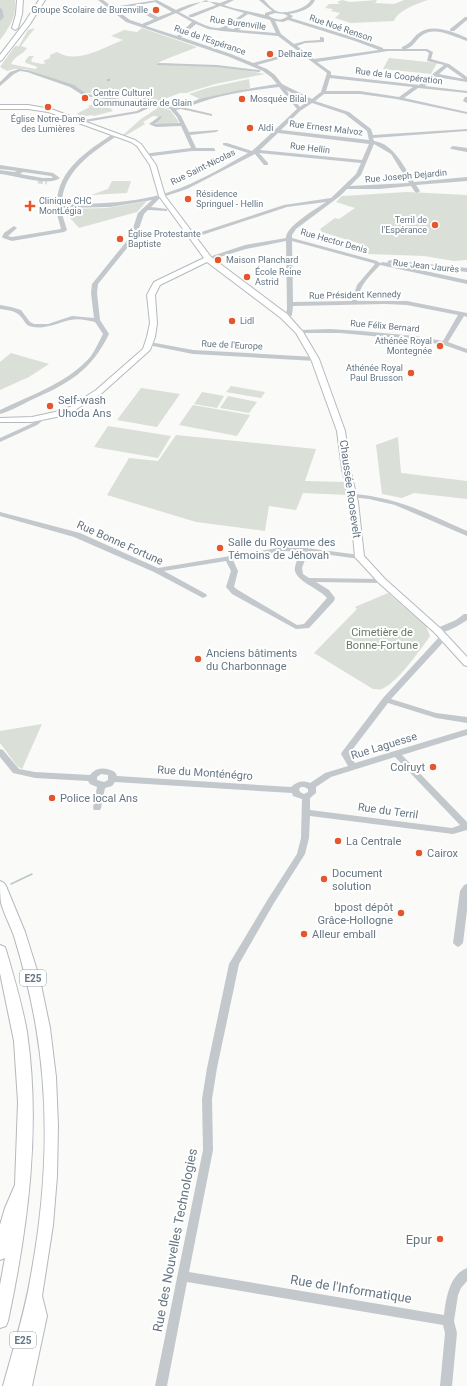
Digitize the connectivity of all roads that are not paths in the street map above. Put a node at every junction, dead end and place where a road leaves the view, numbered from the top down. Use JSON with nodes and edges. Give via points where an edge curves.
{"nodes":[{"id":1,"x":20,"y":0,"type":"edge"},
{"id":2,"x":42,"y":0,"type":"edge"},
{"id":3,"x":51,"y":0,"type":"edge"},
{"id":4,"x":100,"y":0,"type":"edge"},
{"id":5,"x":155,"y":0,"type":"edge"},
{"id":6,"x":204,"y":0,"type":"edge"},
{"id":7,"x":208,"y":0,"type":"edge"},
{"id":8,"x":232,"y":0,"type":"edge"},
{"id":9,"x":261,"y":0,"type":"edge"},
{"id":10,"x":313,"y":0,"type":"edge"},
{"id":11,"x":220,"y":5,"type":"junction"},
{"id":12,"x":0,"y":9,"type":"edge"},
{"id":13,"x":111,"y":9,"type":"junction"},
{"id":14,"x":27,"y":10,"type":"dead end"},
{"id":15,"x":175,"y":11,"type":"junction"},
{"id":16,"x":247,"y":12,"type":"junction"},
{"id":17,"x":275,"y":12,"type":"junction"},
{"id":18,"x":146,"y":13,"type":"dead end"},
{"id":19,"x":268,"y":15,"type":"junction"},
{"id":20,"x":290,"y":15,"type":"junction"},
{"id":21,"x":191,"y":16,"type":"dead end"},
{"id":22,"x":467,"y":18,"type":"edge"},
{"id":23,"x":158,"y":19,"type":"junction"},
{"id":24,"x":0,"y":20,"type":"edge"},
{"id":25,"x":272,"y":20,"type":"junction"},
{"id":26,"x":282,"y":20,"type":"junction"},
{"id":27,"x":195,"y":22,"type":"junction"},
{"id":28,"x":244,"y":22,"type":"dead end"},
{"id":29,"x":28,"y":23,"type":"junction"},
{"id":30,"x":141,"y":26,"type":"junction"},
{"id":31,"x":275,"y":26,"type":"junction"},
{"id":32,"x":15,"y":28,"type":"junction"},
{"id":33,"x":222,"y":30,"type":"junction"},
{"id":34,"x":452,"y":30,"type":"dead end"},
{"id":35,"x":234,"y":31,"type":"junction"},
{"id":36,"x":279,"y":35,"type":"junction"},
{"id":37,"x":178,"y":38,"type":"junction"},
{"id":38,"x":322,"y":38,"type":"dead end"},
{"id":39,"x":467,"y":40,"type":"edge"},
{"id":40,"x":293,"y":46,"type":"junction"},
{"id":41,"x":0,"y":47,"type":"edge"},
{"id":42,"x":388,"y":50,"type":"junction"},
{"id":43,"x":400,"y":50,"type":"junction"},
{"id":44,"x":300,"y":52,"type":"junction"},
{"id":45,"x":0,"y":59,"type":"edge"},
{"id":46,"x":313,"y":61,"type":"junction"},
{"id":47,"x":159,"y":64,"type":"dead end"},
{"id":48,"x":253,"y":64,"type":"junction"},
{"id":49,"x":446,"y":65,"type":"junction"},
{"id":50,"x":270,"y":73,"type":"junction"},
{"id":51,"x":330,"y":76,"type":"junction"},
{"id":52,"x":435,"y":76,"type":"junction"},
{"id":53,"x":467,"y":80,"type":"edge"},
{"id":54,"x":0,"y":85,"type":"edge"},
{"id":55,"x":281,"y":85,"type":"junction"},
{"id":56,"x":419,"y":86,"type":"junction"},
{"id":57,"x":467,"y":92,"type":"edge"},
{"id":58,"x":323,"y":93,"type":"junction"},
{"id":59,"x":193,"y":97,"type":"dead end"},
{"id":60,"x":467,"y":98,"type":"edge"},
{"id":61,"x":400,"y":99,"type":"junction"},
{"id":62,"x":199,"y":100,"type":"junction"},
{"id":63,"x":312,"y":101,"type":"junction"},
{"id":64,"x":467,"y":102,"type":"edge"},
{"id":65,"x":153,"y":105,"type":"junction"},
{"id":66,"x":0,"y":107,"type":"edge"},
{"id":67,"x":174,"y":108,"type":"junction"},
{"id":68,"x":180,"y":108,"type":"junction"},
{"id":69,"x":333,"y":108,"type":"junction"},
{"id":70,"x":300,"y":110,"type":"junction"},
{"id":71,"x":467,"y":113,"type":"edge"},
{"id":72,"x":210,"y":116,"type":"dead end"},
{"id":73,"x":160,"y":117,"type":"dead end"},
{"id":74,"x":80,"y":122,"type":"junction"},
{"id":75,"x":183,"y":124,"type":"junction"},
{"id":76,"x":278,"y":130,"type":"junction"},
{"id":77,"x":467,"y":130,"type":"edge"},
{"id":78,"x":216,"y":131,"type":"dead end"},
{"id":79,"x":187,"y":134,"type":"junction"},
{"id":80,"x":115,"y":135,"type":"junction"},
{"id":81,"x":372,"y":140,"type":"junction"},
{"id":82,"x":225,"y":144,"type":"dead end"},
{"id":83,"x":453,"y":148,"type":"dead end"},
{"id":84,"x":193,"y":150,"type":"junction"},
{"id":85,"x":213,"y":150,"type":"dead end"},
{"id":86,"x":467,"y":150,"type":"edge"},
{"id":87,"x":253,"y":153,"type":"junction"},
{"id":88,"x":145,"y":155,"type":"junction"},
{"id":89,"x":364,"y":162,"type":"junction"},
{"id":90,"x":266,"y":164,"type":"dead end"},
{"id":91,"x":0,"y":167,"type":"edge"},
{"id":92,"x":0,"y":172,"type":"edge"},
{"id":93,"x":17,"y":173,"type":"junction"},
{"id":94,"x":467,"y":179,"type":"edge"},
{"id":95,"x":38,"y":181,"type":"tunnel mouth"},
{"id":96,"x":47,"y":182,"type":"dead end"},
{"id":97,"x":413,"y":184,"type":"junction"},
{"id":98,"x":347,"y":188,"type":"junction"},
{"id":99,"x":417,"y":191,"type":"dead end"},
{"id":100,"x":160,"y":197,"type":"junction"},
{"id":101,"x":333,"y":199,"type":"junction"},
{"id":102,"x":58,"y":206,"type":"junction"},
{"id":103,"x":147,"y":208,"type":"junction"},
{"id":104,"x":165,"y":210,"type":"dead end"},
{"id":105,"x":24,"y":237,"type":"junction"},
{"id":106,"x":191,"y":237,"type":"junction"},
{"id":107,"x":289,"y":239,"type":"junction"},
{"id":108,"x":208,"y":259,"type":"junction"},
{"id":109,"x":380,"y":263,"type":"junction"},
{"id":110,"x":467,"y":270,"type":"edge"},
{"id":111,"x":467,"y":282,"type":"edge"},
{"id":112,"x":354,"y":303,"type":"junction"},
{"id":113,"x":0,"y":307,"type":"edge"},
{"id":114,"x":287,"y":312,"type":"junction"},
{"id":115,"x":464,"y":315,"type":"edge"},
{"id":116,"x":97,"y":320,"type":"junction"},
{"id":117,"x":299,"y":332,"type":"junction"},
{"id":118,"x":445,"y":343,"type":"junction"},
{"id":119,"x":150,"y":344,"type":"junction"},
{"id":120,"x":467,"y":351,"type":"edge"},
{"id":121,"x":315,"y":359,"type":"junction"},
{"id":122,"x":0,"y":412,"type":"edge"},
{"id":123,"x":43,"y":418,"type":"junction"},
{"id":124,"x":0,"y":420,"type":"edge"},
{"id":125,"x":0,"y":440,"type":"edge"},
{"id":126,"x":353,"y":496,"type":"junction"},
{"id":127,"x":0,"y":514,"type":"edge"},
{"id":128,"x":467,"y":534,"type":"edge"},
{"id":129,"x":305,"y":550,"type":"junction"},
{"id":130,"x":360,"y":557,"type":"junction"},
{"id":131,"x":229,"y":558,"type":"junction"},
{"id":132,"x":157,"y":570,"type":"junction"},
{"id":133,"x":305,"y":580,"type":"junction"},
{"id":134,"x":382,"y":580,"type":"junction"},
{"id":135,"x":203,"y":596,"type":"dead end"},
{"id":136,"x":467,"y":616,"type":"edge"},
{"id":137,"x":441,"y":634,"type":"junction"},
{"id":138,"x":467,"y":663,"type":"edge"},
{"id":139,"x":386,"y":700,"type":"junction"},
{"id":140,"x":467,"y":720,"type":"edge"},
{"id":141,"x":467,"y":732,"type":"edge"},
{"id":142,"x":0,"y":752,"type":"edge"},
{"id":143,"x":397,"y":754,"type":"junction"},
{"id":144,"x":353,"y":766,"type":"junction"},
{"id":145,"x":92,"y":778,"type":"junction"},
{"id":146,"x":113,"y":779,"type":"junction"},
{"id":147,"x":101,"y":786,"type":"junction"},
{"id":148,"x":310,"y":786,"type":"junction"},
{"id":149,"x":295,"y":790,"type":"junction"},
{"id":150,"x":306,"y":796,"type":"junction"},
{"id":151,"x":97,"y":808,"type":"dead end"},
{"id":152,"x":306,"y":812,"type":"junction"},
{"id":153,"x":467,"y":827,"type":"edge"},
{"id":154,"x":0,"y":886,"type":"edge"},
{"id":155,"x":467,"y":887,"type":"edge"},
{"id":156,"x":458,"y":943,"type":"dead end"},
{"id":157,"x":0,"y":950,"type":"edge"},
{"id":158,"x":23,"y":1180,"type":"junction"},
{"id":159,"x":0,"y":1253,"type":"edge"},
{"id":160,"x":467,"y":1273,"type":"edge"},
{"id":161,"x":184,"y":1276,"type":"junction"},
{"id":162,"x":34,"y":1294,"type":"junction"},
{"id":163,"x":0,"y":1321,"type":"edge"},
{"id":164,"x":448,"y":1321,"type":"junction"},
{"id":165,"x":11,"y":1386,"type":"edge"},
{"id":166,"x":24,"y":1386,"type":"edge"},
{"id":167,"x":161,"y":1386,"type":"edge"},
{"id":168,"x":446,"y":1386,"type":"edge"}],
"edges":[{"from":1,"to":32,"type":"highway"},
{"from":2,"to":29,"type":"highway"},
{"from":3,"to":29,"type":"highway"},
{"from":4,"to":13,"type":"street","name":"Rue de l'Espérance"},
{"from":5,"to":13,"type":"street"},
{"from":5,"to":15,"type":"street","name":"Rue Burenville"},
{"from":6,"to":15,"type":"street"},
{"from":7,"to":11,"type":"street"},
{"from":8,"to":11,"type":"street"},
{"from":9,"to":17,"type":"street"},
{"from":10,"to":20,"type":"street","via":[[308,7]]},
{"from":11,"to":16,"type":"street"},
{"from":11,"to":21,"type":"street"},
{"from":12,"to":24,"type":"street"},
{"from":13,"to":30,"type":"street","name":"Rue de l'Espérance","via":[[128,22]]},
{"from":14,"to":32,"type":"highway"},
{"from":15,"to":23,"type":"street"},
{"from":15,"to":27,"type":"street","name":"Rue Burenville"},
{"from":16,"to":19,"type":"street"},
{"from":16,"to":33,"type":"street"},
{"from":17,"to":19,"type":"street"},
{"from":17,"to":20,"type":"street"},
{"from":18,"to":23,"type":"street"},
{"from":19,"to":25,"type":"street"},
{"from":20,"to":26,"type":"street"},
{"from":20,"to":42,"type":"street","name":"Rue Noé Renson","via":[[375,48]]},
{"from":22,"to":34,"type":"street"},
{"from":23,"to":30,"type":"street"},
{"from":25,"to":26,"type":"street"},
{"from":25,"to":31,"type":"street"},
{"from":26,"to":31,"type":"street"},
{"from":27,"to":33,"type":"street","name":"Rue Burenville"},
{"from":27,"to":37,"type":"street"},
{"from":28,"to":35,"type":"street"},
{"from":29,"to":45,"type":"highway"},
{"from":30,"to":37,"type":"street","name":"Rue de l'Espérance"},
{"from":31,"to":36,"type":"street"},
{"from":32,"to":41,"type":"highway"},
{"from":33,"to":35,"type":"street","name":"Rue Burenville"},
{"from":35,"to":36,"type":"street","name":"Rue Burenville"},
{"from":36,"to":40,"type":"street"},
{"from":37,"to":48,"type":"street","name":"Rue de l'Espérance"},
{"from":38,"to":40,"type":"street","via":[[322,41]]},
{"from":39,"to":43,"type":"street","via":[[435,31],[422,33],[414,44]]},
{"from":40,"to":44,"type":"street"},
{"from":42,"to":43,"type":"street"},
{"from":42,"to":46,"type":"street"},
{"from":43,"to":49,"type":"street","via":[[427,50],[431,52],[429,60]]},
{"from":44,"to":46,"type":"street"},
{"from":44,"to":48,"type":"street"},
{"from":46,"to":51,"type":"street"},
{"from":47,"to":50,"type":"street","via":[[223,66]]},
{"from":48,"to":50,"type":"street","name":"Rue de l'Espérance"},
{"from":49,"to":52,"type":"street"},
{"from":49,"to":53,"type":"street"},
{"from":50,"to":55,"type":"street","name":"Rue de l'Espérance"},
{"from":51,"to":56,"type":"street","name":"Rue de la Coopération"},
{"from":51,"to":58,"type":"street"},
{"from":52,"to":53,"type":"street"},
{"from":52,"to":56,"type":"street"},
{"from":54,"to":65,"type":"street","via":[[18,70],[28,71],[72,86],[86,95]]},
{"from":55,"to":62,"type":"street"},
{"from":55,"to":63,"type":"street","name":"Rue de l'Espérance"},
{"from":55,"to":70,"type":"street"},
{"from":56,"to":57,"type":"street","name":"Rue de la Coopération"},
{"from":56,"to":61,"type":"street"},
{"from":58,"to":61,"type":"street","via":[[372,94]]},
{"from":58,"to":63,"type":"street","name":"Rue Saint-Nicolas"},
{"from":58,"to":69,"type":"street","via":[[328,95]]},
{"from":59,"to":62,"type":"street"},
{"from":60,"to":64,"type":"street"},
{"from":61,"to":71,"type":"street"},
{"from":62,"to":68,"type":"street"},
{"from":63,"to":69,"type":"street","name":"Rue de l'Espérance"},
{"from":63,"to":70,"type":"street","name":"Rue Saint-Nicolas"},
{"from":65,"to":67,"type":"street"},
{"from":65,"to":74,"type":"street","via":[[138,112]]},
{"from":66,"to":74,"type":"main road","name":"Chaussée Roosevelt","via":[[28,107],[58,113]]},
{"from":67,"to":68,"type":"street"},
{"from":67,"to":75,"type":"street"},
{"from":68,"to":72,"type":"street"},
{"from":69,"to":81,"type":"street","name":"Rue de l'Espérance","via":[[347,113],[369,130]]},
{"from":70,"to":76,"type":"street","name":"Rue Saint-Nicolas"},
{"from":73,"to":75,"type":"street","via":[[151,122],[156,127]]},
{"from":74,"to":80,"type":"main road","name":"Chaussée Roosevelt"},
{"from":75,"to":79,"type":"street"},
{"from":76,"to":81,"type":"street","name":"Rue Ernest Malvoz"},
{"from":76,"to":87,"type":"street","name":"Rue Saint-Nicolas"},
{"from":77,"to":81,"type":"street"},
{"from":78,"to":79,"type":"street"},
{"from":79,"to":84,"type":"street"},
{"from":80,"to":88,"type":"main road","name":"Chaussée Roosevelt","via":[[139,145]]},
{"from":80,"to":102,"type":"street","via":[[84,158],[67,177],[60,191]]},
{"from":81,"to":89,"type":"street"},
{"from":81,"to":97,"type":"street","via":[[393,153]]},
{"from":82,"to":87,"type":"street","name":"Rue Saint-Nicolas"},
{"from":83,"to":86,"type":"street"},
{"from":84,"to":85,"type":"street"},
{"from":84,"to":88,"type":"street"},
{"from":87,"to":89,"type":"street","name":"Rue Hellin","via":[[259,151],[298,154]]},
{"from":87,"to":90,"type":"street","via":[[260,156]]},
{"from":87,"to":100,"type":"street","name":"Rue Saint-Nicolas","via":[[188,187]]},
{"from":88,"to":100,"type":"main road","name":"Chaussée Roosevelt","via":[[153,165]]},
{"from":89,"to":98,"type":"street","via":[[358,175]]},
{"from":91,"to":93,"type":"street"},
{"from":92,"to":93,"type":"street"},
{"from":93,"to":95,"type":"street"},
{"from":93,"to":96,"type":"street","via":[[57,178]]},
{"from":94,"to":97,"type":"street","name":"Rue Joseph Dejardin"},
{"from":97,"to":98,"type":"street","name":"Rue Joseph Dejardin"},
{"from":97,"to":99,"type":"street"},
{"from":98,"to":101,"type":"street"},
{"from":100,"to":102,"type":"street","name":"Rue Saint-Nicolas","via":[[105,205]]},
{"from":100,"to":103,"type":"street"},
{"from":100,"to":106,"type":"main road","name":"Chaussée Roosevelt"},
{"from":101,"to":106,"type":"street","via":[[286,206]]},
{"from":101,"to":107,"type":"street","via":[[294,228]]},
{"from":102,"to":105,"type":"street","via":[[64,230]]},
{"from":103,"to":104,"type":"street"},
{"from":103,"to":116,"type":"street","via":[[141,213],[133,237],[95,284]]},
{"from":105,"to":105,"type":"street","via":[[12,239],[5,237],[16,228]]},
{"from":106,"to":108,"type":"main road","name":"Chaussée Roosevelt"},
{"from":107,"to":108,"type":"street","via":[[245,247]]},
{"from":107,"to":109,"type":"street","name":"Rue Hector Denis"},
{"from":107,"to":114,"type":"street"},
{"from":108,"to":114,"type":"main road","name":"Chaussée Roosevelt"},
{"from":108,"to":119,"type":"main road","via":[[164,279],[153,289],[153,326]]},
{"from":109,"to":110,"type":"street","name":"Rue Jean Jaurès"},
{"from":109,"to":111,"type":"street","name":"Rue Hector Denis"},
{"from":109,"to":112,"type":"street","via":[[357,288]]},
{"from":112,"to":114,"type":"street","name":"Rue Président Kennedy"},
{"from":112,"to":115,"type":"street","name":"Rue Président Kennedy","via":[[408,304]]},
{"from":113,"to":116,"type":"street","via":[[17,310],[22,314],[24,321],[39,326],[72,318]]},
{"from":114,"to":117,"type":"main road","name":"Chaussée Roosevelt"},
{"from":115,"to":118,"type":"street"},
{"from":116,"to":122,"type":"street","via":[[106,334],[92,358],[77,372],[55,386]]},
{"from":117,"to":118,"type":"street","name":"Rue Félix Bernard","via":[[357,332]]},
{"from":117,"to":121,"type":"main road","name":"Chaussée Roosevelt"},
{"from":118,"to":120,"type":"street","name":"Rue Félix Bernard"},
{"from":119,"to":121,"type":"street","name":"Rue de l'Europe","via":[[193,352]]},
{"from":119,"to":123,"type":"main road","via":[[97,394],[77,406]]},
{"from":121,"to":126,"type":"main road","name":"Chaussée Roosevelt","via":[[341,431]]},
{"from":123,"to":124,"type":"main road"},
{"from":123,"to":125,"type":"street"},
{"from":126,"to":128,"type":"street","via":[[370,497],[406,506]]},
{"from":126,"to":130,"type":"main road","name":"Chaussée Roosevelt"},
{"from":127,"to":132,"type":"street","name":"Rue Bonne Fortune","via":[[77,535]]},
{"from":129,"to":130,"type":"street"},
{"from":129,"to":131,"type":"street","via":[[284,549]]},
{"from":129,"to":133,"type":"street","via":[[298,568]]},
{"from":130,"to":134,"type":"main road"},
{"from":131,"to":132,"type":"street"},
{"from":131,"to":133,"type":"street","via":[[236,571],[230,587],[296,627],[306,626],[331,598],[326,592]]},
{"from":132,"to":135,"type":"street","name":"Rue Bonne Fortune"},
{"from":133,"to":134,"type":"street"},
{"from":134,"to":137,"type":"main road"},
{"from":136,"to":137,"type":"street"},
{"from":137,"to":138,"type":"main road"},
{"from":137,"to":139,"type":"street"},
{"from":139,"to":140,"type":"street","via":[[441,716]]},
{"from":139,"to":144,"type":"street","via":[[345,754]]},
{"from":141,"to":143,"type":"street","name":"Rue Laguesse"},
{"from":142,"to":145,"type":"street","name":"Rue du Monténégro","via":[[16,771]]},
{"from":143,"to":144,"type":"street","name":"Rue Laguesse"},
{"from":143,"to":153,"type":"street"},
{"from":144,"to":148,"type":"street","name":"Rue Laguesse"},
{"from":145,"to":146,"type":"street","name":"Rue du Monténégro","via":[[96,772],[103,771],[110,772]]},
{"from":145,"to":147,"type":"street","via":[[93,782]]},
{"from":146,"to":147,"type":"street","via":[[109,784]]},
{"from":146,"to":149,"type":"street","name":"Rue du Monténégro"},
{"from":147,"to":151,"type":"street"},
{"from":148,"to":149,"type":"street","via":[[299,785]]},
{"from":148,"to":150,"type":"street","via":[[313,792]]},
{"from":149,"to":150,"type":"street","via":[[299,796]]},
{"from":150,"to":152,"type":"street","name":"Rue des Nouvelles Technologies"},
{"from":152,"to":153,"type":"street","name":"Rue du Terril","via":[[453,831]]},
{"from":152,"to":161,"type":"street","name":"Rue des Nouvelles Technologies","via":[[306,838],[301,854],[234,964],[207,1099],[208,1150]]},
{"from":154,"to":162,"type":"highway","number":"E25","via":[[31,970],[42,1018],[49,1074],[52,1133],[50,1196]]},
{"from":155,"to":156,"type":"street"},
{"from":157,"to":158,"type":"highway","number":"E25","via":[[17,1015],[23,1058]]},
{"from":158,"to":159,"type":"highway","via":[[12,1208]]},
{"from":158,"to":163,"type":"highway","number":"E25","via":[[21,1210]]},
{"from":160,"to":164,"type":"street","via":[[455,1285]]},
{"from":161,"to":164,"type":"street","name":"Rue de l'Informatique"},
{"from":161,"to":167,"type":"street","name":"Rue des Nouvelles Technologies"},
{"from":162,"to":165,"type":"highway","number":"E25"},
{"from":162,"to":166,"type":"highway","via":[[39,1316]]},
{"from":164,"to":168,"type":"street","via":[[451,1333]]}]}
